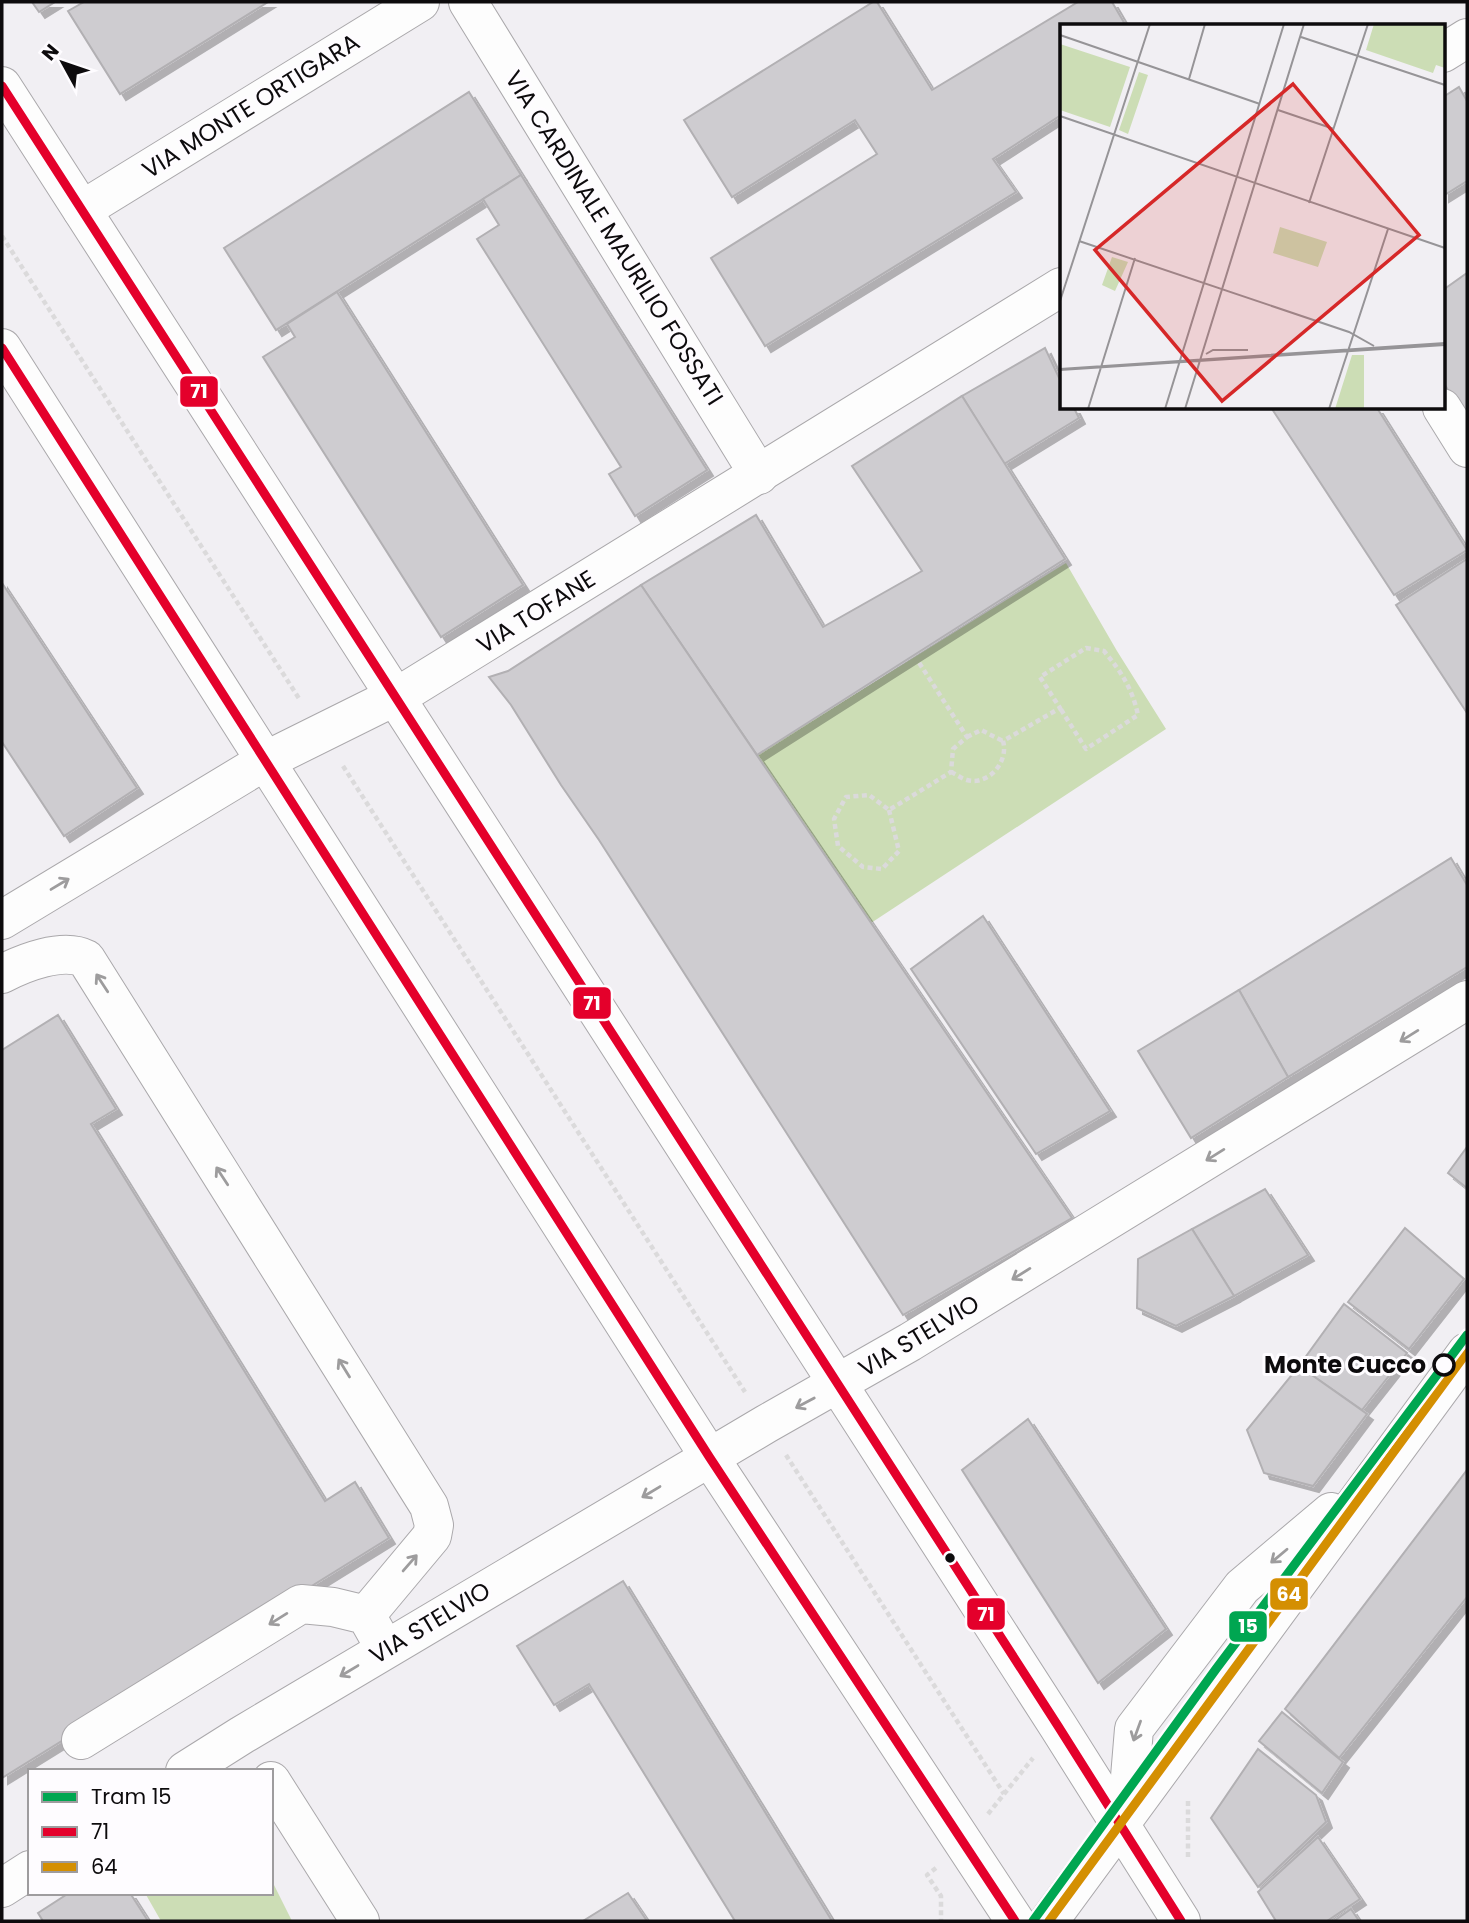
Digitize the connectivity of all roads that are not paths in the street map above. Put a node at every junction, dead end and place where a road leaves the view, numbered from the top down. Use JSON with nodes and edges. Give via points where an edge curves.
{"nodes":[{"id":1,"x":420,"y":2,"type":"edge"},
{"id":2,"x":468,"y":2,"type":"edge"},
{"id":3,"x":1467,"y":38,"type":"edge"},
{"id":4,"x":1444,"y":52,"type":"edge"},
{"id":5,"x":2,"y":86,"type":"edge"},
{"id":6,"x":82,"y":210,"type":"junction"},
{"id":7,"x":1060,"y":288,"type":"edge"},
{"id":8,"x":2,"y":348,"type":"edge"},
{"id":9,"x":1443,"y":410,"type":"edge"},
{"id":10,"x":1467,"y":448,"type":"edge"},
{"id":11,"x":759,"y":475,"type":"junction"},
{"id":12,"x":396,"y":697,"type":"junction"},
{"id":13,"x":265,"y":761,"type":"junction"},
{"id":14,"x":2,"y":920,"type":"edge"},
{"id":15,"x":2,"y":974,"type":"edge"},
{"id":16,"x":1467,"y":1000,"type":"edge"},
{"id":17,"x":1467,"y":1352,"type":"edge"},
{"id":18,"x":838,"y":1385,"type":"junction"},
{"id":19,"x":1467,"y":1395,"type":"edge"},
{"id":20,"x":709,"y":1458,"type":"junction"},
{"id":21,"x":1370,"y":1482,"type":"junction"},
{"id":22,"x":1315,"y":1558,"type":"junction"},
{"id":23,"x":366,"y":1615,"type":"junction"},
{"id":24,"x":385,"y":1650,"type":"junction"},
{"id":25,"x":242,"y":1735,"type":"junction"},
{"id":26,"x":80,"y":1740,"type":"dead end"},
{"id":27,"x":188,"y":1769,"type":"edge"},
{"id":28,"x":264,"y":1769,"type":"edge"},
{"id":29,"x":273,"y":1784,"type":"edge"},
{"id":30,"x":1120,"y":1823,"type":"junction"},
{"id":31,"x":28,"y":1871,"type":"edge"},
{"id":32,"x":2,"y":1888,"type":"edge"},
{"id":33,"x":360,"y":1921,"type":"edge"},
{"id":34,"x":1015,"y":1921,"type":"edge"},
{"id":35,"x":1049,"y":1921,"type":"edge"},
{"id":36,"x":1181,"y":1921,"type":"edge"}],
"edges":[{"from":1,"to":6,"type":"street","name":"VIA MONTE ORTIGARA"},
{"from":2,"to":11,"type":"street","name":"VIA CARDINALE MAURILIO FOSSATI"},
{"from":3,"to":4,"type":"street"},
{"from":5,"to":6,"type":"street"},
{"from":6,"to":12,"type":"street"},
{"from":7,"to":11,"type":"street","name":"VIA TOFANE"},
{"from":8,"to":13,"type":"street"},
{"from":9,"to":10,"type":"street"},
{"from":11,"to":12,"type":"street","name":"VIA TOFANE"},
{"from":12,"to":13,"type":"street","name":"VIA TOFANE"},
{"from":12,"to":18,"type":"street"},
{"from":14,"to":13,"type":"street","name":"VIA TOFANE","one_way":true},
{"from":13,"to":20,"type":"street"},
{"from":23,"to":15,"type":"street","one_way":true,"via":[[432,1536],[429,1506],[86,959],[78,955],[42,957]]},
{"from":16,"to":18,"type":"street","name":"VIA STELVIO","one_way":true},
{"from":17,"to":21,"type":"street"},
{"from":18,"to":20,"type":"street","name":"VIA STELVIO","one_way":true},
{"from":18,"to":30,"type":"street"},
{"from":19,"to":22,"type":"street","via":[[1402,1481]]},
{"from":20,"to":24,"type":"street","name":"VIA STELVIO","one_way":true},
{"from":20,"to":34,"type":"street"},
{"from":21,"to":22,"type":"street"},
{"from":21,"to":30,"type":"street","one_way":true,"via":[[1242,1587],[1149,1709],[1135,1730]]},
{"from":22,"to":30,"type":"street"},
{"from":23,"to":24,"type":"street"},
{"from":23,"to":26,"type":"street","one_way":true,"via":[[302,1604]]},
{"from":24,"to":25,"type":"street","name":"VIA STELVIO","one_way":true},
{"from":25,"to":27,"type":"street","name":"VIA STELVIO"},
{"from":25,"to":28,"type":"street"},
{"from":29,"to":33,"type":"street"},
{"from":30,"to":35,"type":"street"},
{"from":30,"to":36,"type":"street"},
{"from":31,"to":32,"type":"street"}]}
